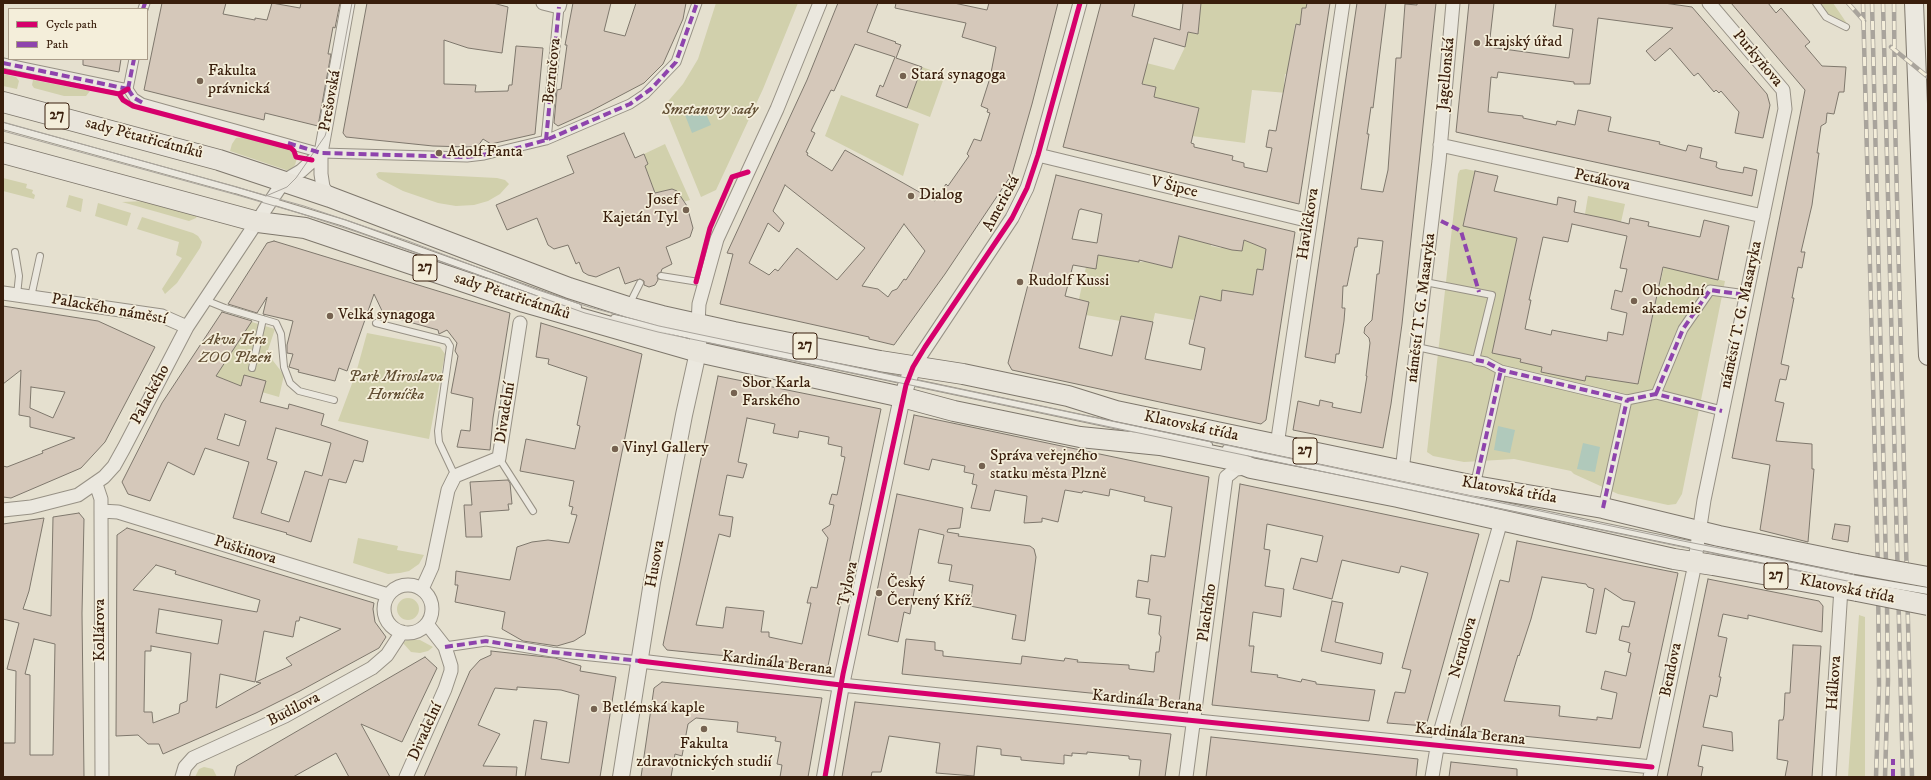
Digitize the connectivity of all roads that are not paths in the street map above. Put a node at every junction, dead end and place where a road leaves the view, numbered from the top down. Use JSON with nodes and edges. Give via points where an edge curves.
{"nodes":[{"id":1,"x":348,"y":3,"type":"edge"},
{"id":2,"x":543,"y":3,"type":"edge"},
{"id":3,"x":697,"y":3,"type":"edge"},
{"id":4,"x":820,"y":3,"type":"edge"},
{"id":5,"x":1080,"y":3,"type":"edge"},
{"id":6,"x":1344,"y":3,"type":"edge"},
{"id":7,"x":1453,"y":3,"type":"edge"},
{"id":8,"x":1709,"y":3,"type":"edge"},
{"id":9,"x":1816,"y":3,"type":"edge"},
{"id":10,"x":1914,"y":3,"type":"edge"},
{"id":11,"x":560,"y":5,"type":"edge"},
{"id":12,"x":1846,"y":27,"type":"dead end"},
{"id":13,"x":134,"y":60,"type":"edge"},
{"id":14,"x":3,"y":63,"type":"edge"},
{"id":15,"x":128,"y":89,"type":"junction"},
{"id":16,"x":3,"y":102,"type":"edge"},
{"id":17,"x":3,"y":126,"type":"edge"},
{"id":18,"x":546,"y":140,"type":"junction"},
{"id":19,"x":1440,"y":145,"type":"junction"},
{"id":20,"x":320,"y":153,"type":"junction"},
{"id":21,"x":1038,"y":155,"type":"junction"},
{"id":22,"x":8,"y":156,"type":"edge"},
{"id":23,"x":284,"y":181,"type":"junction"},
{"id":24,"x":330,"y":197,"type":"junction"},
{"id":25,"x":271,"y":201,"type":"junction"},
{"id":26,"x":1763,"y":216,"type":"junction"},
{"id":27,"x":1310,"y":221,"type":"junction"},
{"id":28,"x":258,"y":222,"type":"junction"},
{"id":29,"x":15,"y":252,"type":"dead end"},
{"id":30,"x":40,"y":256,"type":"dead end"},
{"id":31,"x":661,"y":276,"type":"dead end"},
{"id":32,"x":1425,"y":282,"type":"junction"},
{"id":33,"x":640,"y":283,"type":"dead end"},
{"id":34,"x":705,"y":283,"type":"junction"},
{"id":35,"x":3,"y":293,"type":"edge"},
{"id":36,"x":16,"y":295,"type":"junction"},
{"id":37,"x":1746,"y":295,"type":"junction"},
{"id":38,"x":31,"y":297,"type":"junction"},
{"id":39,"x":205,"y":300,"type":"junction"},
{"id":40,"x":628,"y":307,"type":"junction"},
{"id":41,"x":583,"y":309,"type":"dead end"},
{"id":42,"x":605,"y":315,"type":"dead end"},
{"id":43,"x":263,"y":319,"type":"junction"},
{"id":44,"x":376,"y":323,"type":"dead end"},
{"id":45,"x":520,"y":323,"type":"dead end"},
{"id":46,"x":187,"y":327,"type":"junction"},
{"id":47,"x":698,"y":338,"type":"junction"},
{"id":48,"x":1417,"y":347,"type":"junction"},
{"id":49,"x":1928,"y":356,"type":"edge"},
{"id":50,"x":1476,"y":360,"type":"junction"},
{"id":51,"x":252,"y":368,"type":"dead end"},
{"id":52,"x":1501,"y":370,"type":"junction"},
{"id":53,"x":907,"y":382,"type":"junction"},
{"id":54,"x":1656,"y":394,"type":"junction"},
{"id":55,"x":334,"y":400,"type":"dead end"},
{"id":56,"x":1627,"y":400,"type":"junction"},
{"id":57,"x":1722,"y":412,"type":"junction"},
{"id":58,"x":1277,"y":445,"type":"junction"},
{"id":59,"x":1212,"y":446,"type":"dead end"},
{"id":60,"x":1220,"y":447,"type":"dead end"},
{"id":61,"x":499,"y":458,"type":"junction"},
{"id":62,"x":1251,"y":468,"type":"junction"},
{"id":63,"x":455,"y":476,"type":"junction"},
{"id":64,"x":96,"y":484,"type":"junction"},
{"id":65,"x":1400,"y":484,"type":"junction"},
{"id":66,"x":1475,"y":486,"type":"junction"},
{"id":67,"x":1504,"y":507,"type":"junction"},
{"id":68,"x":1603,"y":508,"type":"junction"},
{"id":69,"x":3,"y":510,"type":"edge"},
{"id":70,"x":101,"y":511,"type":"junction"},
{"id":71,"x":533,"y":511,"type":"dead end"},
{"id":72,"x":1696,"y":546,"type":"junction"},
{"id":73,"x":1850,"y":577,"type":"junction"},
{"id":74,"x":1928,"y":578,"type":"edge"},
{"id":75,"x":422,"y":589,"type":"junction"},
{"id":76,"x":1928,"y":591,"type":"edge"},
{"id":77,"x":388,"y":595,"type":"junction"},
{"id":78,"x":1928,"y":605,"type":"edge"},
{"id":79,"x":427,"y":624,"type":"junction"},
{"id":80,"x":402,"y":632,"type":"junction"},
{"id":81,"x":445,"y":647,"type":"junction"},
{"id":82,"x":640,"y":661,"type":"junction"},
{"id":83,"x":841,"y":685,"type":"junction"},
{"id":84,"x":1194,"y":720,"type":"junction"},
{"id":85,"x":1437,"y":745,"type":"junction"},
{"id":86,"x":1651,"y":772,"type":"edge"},
{"id":87,"x":102,"y":777,"type":"edge"},
{"id":88,"x":182,"y":777,"type":"edge"},
{"id":89,"x":406,"y":777,"type":"edge"},
{"id":90,"x":621,"y":777,"type":"edge"},
{"id":91,"x":824,"y":777,"type":"edge"},
{"id":92,"x":1186,"y":777,"type":"edge"},
{"id":93,"x":1432,"y":777,"type":"edge"},
{"id":94,"x":1829,"y":777,"type":"edge"}],
"edges":[{"from":1,"to":20,"type":"street","name":"Prešovská"},
{"from":2,"to":11,"type":"street"},
{"from":3,"to":18,"type":"street","via":[[676,62],[651,89],[630,104]]},
{"from":4,"to":34,"type":"street","via":[[777,109],[717,240]]},
{"from":5,"to":21,"type":"street","name":"Americká"},
{"from":6,"to":27,"type":"street","name":"Havlíčkova"},
{"from":7,"to":19,"type":"street","name":"Jagellonská"},
{"from":8,"to":26,"type":"street","name":"Purkyňova","via":[[1783,90],[1785,109]]},
{"from":9,"to":12,"type":"lane","via":[[1826,17]]},
{"from":10,"to":49,"type":"main road"},
{"from":11,"to":18,"type":"street","name":"Bezručova"},
{"from":13,"to":15,"type":"street"},
{"from":14,"to":15,"type":"street"},
{"from":15,"to":20,"type":"street","name":"sady Pětatřicátníků","via":[[134,98],[142,103]]},
{"from":16,"to":23,"type":"main road","name":"sady Pětatřicátníků","number":"27","via":[[168,145]]},
{"from":17,"to":25,"type":"lane","name":"sady Pětatřicátníků"},
{"from":18,"to":20,"type":"street","name":"sady Pětatřicátníků","via":[[503,152],[467,157]]},
{"from":19,"to":26,"type":"street","name":"Petákova"},
{"from":19,"to":32,"type":"street","name":"náměstí T. G. Masaryka"},
{"from":20,"to":23,"type":"street","via":[[301,171]]},
{"from":20,"to":24,"type":"street","name":"Prešovská","via":[[323,187]]},
{"from":21,"to":27,"type":"street","name":"V Šipce"},
{"from":21,"to":53,"type":"street","name":"Americká","via":[[1027,188],[1012,218]]},
{"from":22,"to":28,"type":"main road","name":"sady Pětatřicátníků","number":"27"},
{"from":23,"to":24,"type":"main road","name":"sady Pětatřicátníků","number":"27"},
{"from":23,"to":25,"type":"street"},
{"from":24,"to":40,"type":"main road","name":"sady Pětatřicátníků","number":"27","via":[[569,288]]},
{"from":25,"to":28,"type":"street"},
{"from":25,"to":41,"type":"lane","name":"sady Pětatřicátníků","via":[[344,223]]},
{"from":26,"to":37,"type":"street","name":"náměstí T. G. Masaryka"},
{"from":27,"to":58,"type":"street","name":"Havlíčkova"},
{"from":28,"to":39,"type":"street","name":"Palackého"},
{"from":28,"to":47,"type":"main road","name":"sady Pětatřicátníků","number":"27","via":[[305,228],[524,302]]},
{"from":29,"to":36,"type":"lane","via":[[19,276]]},
{"from":30,"to":38,"type":"lane","name":"Palackého náměstí"},
{"from":31,"to":34,"type":"lane"},
{"from":32,"to":48,"type":"street","name":"náměstí T. G. Masaryka"},
{"from":32,"to":50,"type":"lane","via":[[1492,295]]},
{"from":33,"to":40,"type":"lane"},
{"from":34,"to":47,"type":"street","via":[[700,304]]},
{"from":35,"to":36,"type":"street","name":"Palackého náměstí"},
{"from":36,"to":38,"type":"street","name":"Palackého náměstí"},
{"from":37,"to":54,"type":"street","via":[[1710,290],[1682,329]]},
{"from":37,"to":57,"type":"street","name":"náměstí T. G. Masaryka"},
{"from":38,"to":46,"type":"street","name":"Palackého náměstí","via":[[162,316]]},
{"from":39,"to":43,"type":"lane"},
{"from":39,"to":46,"type":"street","name":"Palackého"},
{"from":40,"to":47,"type":"main road","name":"sady Pětatřicátníků","number":"27"},
{"from":42,"to":47,"type":"lane"},
{"from":43,"to":51,"type":"lane"},
{"from":43,"to":55,"type":"lane","via":[[278,326],[284,367],[290,383],[299,390]]},
{"from":44,"to":63,"type":"lane","via":[[447,341],[450,346],[438,431],[439,442]]},
{"from":45,"to":61,"type":"street","name":"Divadelní"},
{"from":46,"to":64,"type":"street","name":"Palackého","via":[[114,466]]},
{"from":47,"to":53,"type":"main road","name":"Klatovská třída","number":"27"},
{"from":47,"to":53,"type":"main road","name":"Klatovská třída","number":"27"},
{"from":47,"to":82,"type":"street","name":"Husova","via":[[652,582]]},
{"from":48,"to":50,"type":"lane"},
{"from":48,"to":65,"type":"street","name":"náměstí T. G. Masaryka"},
{"from":50,"to":52,"type":"street"},
{"from":52,"to":56,"type":"street"},
{"from":52,"to":66,"type":"street"},
{"from":53,"to":58,"type":"main road","name":"Klatovská třída","number":"27","via":[[963,374]]},
{"from":53,"to":59,"type":"lane","name":"Klatovská třída"},
{"from":53,"to":62,"type":"main road","name":"Klatovská třída","number":"27","via":[[954,411],[1065,434],[1160,445],[1229,459]]},
{"from":53,"to":83,"type":"street","name":"Tylova"},
{"from":54,"to":56,"type":"street"},
{"from":54,"to":57,"type":"street"},
{"from":56,"to":68,"type":"street"},
{"from":57,"to":72,"type":"street","name":"náměstí T. G. Masaryka"},
{"from":58,"to":65,"type":"main road","name":"Klatovská třída","number":"27"},
{"from":60,"to":65,"type":"lane","name":"Klatovská třída"},
{"from":61,"to":63,"type":"street","name":"Divadelní"},
{"from":61,"to":71,"type":"lane"},
{"from":62,"to":65,"type":"main road","name":"Klatovská třída","number":"27"},
{"from":62,"to":84,"type":"street","name":"Plachého","via":[[1236,469],[1226,478]]},
{"from":63,"to":75,"type":"street","via":[[448,490],[432,566]]},
{"from":64,"to":69,"type":"street","name":"Palackého","via":[[78,495],[59,501]]},
{"from":64,"to":70,"type":"street","name":"Kollárova","via":[[101,499]]},
{"from":65,"to":66,"type":"main road","name":"Klatovská třída","number":"27"},
{"from":65,"to":67,"type":"main road","name":"Klatovská třída","number":"27"},
{"from":66,"to":67,"type":"main road","name":"Klatovská třída","number":"27"},
{"from":67,"to":68,"type":"main road","name":"Klatovská třída","number":"27"},
{"from":67,"to":72,"type":"main road","name":"Klatovská třída","number":"27","via":[[1674,560]]},
{"from":67,"to":85,"type":"street","name":"Nerudova"},
{"from":68,"to":72,"type":"main road","name":"Klatovská třída","number":"27"},
{"from":70,"to":77,"type":"street","name":"Puškinova","via":[[126,514]]},
{"from":70,"to":87,"type":"street","name":"Kollárova"},
{"from":72,"to":73,"type":"main road","name":"Klatovská třída","number":"27"},
{"from":72,"to":73,"type":"main road","name":"Klatovská třída","number":"27"},
{"from":72,"to":86,"type":"street","name":"Bendova"},
{"from":73,"to":74,"type":"main road","name":"Klatovská třída","number":"27","bridge":true},
{"from":73,"to":76,"type":"lane","name":"Klatovská třída","bridge":true},
{"from":73,"to":78,"type":"main road","name":"Klatovská třída","number":"27","bridge":true},
{"from":73,"to":94,"type":"street","name":"Hálkova"},
{"from":75,"to":77,"type":"street","via":[[410,584],[402,585]]},
{"from":75,"to":79,"type":"street","via":[[431,599],[433,608]]},
{"from":77,"to":80,"type":"street","via":[[384,607],[385,615],[391,626]]},
{"from":79,"to":80,"type":"street","via":[[414,632]]},
{"from":79,"to":81,"type":"street","name":"Divadelní"},
{"from":80,"to":88,"type":"street","name":"Budilova","via":[[386,655],[372,668],[285,716],[193,758],[185,767]]},
{"from":81,"to":82,"type":"street","name":"Kardinála Berana","via":[[486,641],[552,652]]},
{"from":81,"to":89,"type":"street","name":"Divadelní","via":[[452,666],[450,677]]},
{"from":82,"to":83,"type":"street","name":"Kardinála Berana"},
{"from":82,"to":90,"type":"street","name":"Husova"},
{"from":83,"to":84,"type":"street","name":"Kardinála Berana"},
{"from":83,"to":91,"type":"street","name":"Tylova"},
{"from":84,"to":85,"type":"street","name":"Kardinála Berana"},
{"from":84,"to":92,"type":"street","name":"Plachého"},
{"from":85,"to":86,"type":"street","name":"Kardinála Berana"},
{"from":85,"to":93,"type":"street","name":"Nerudova"}]}
